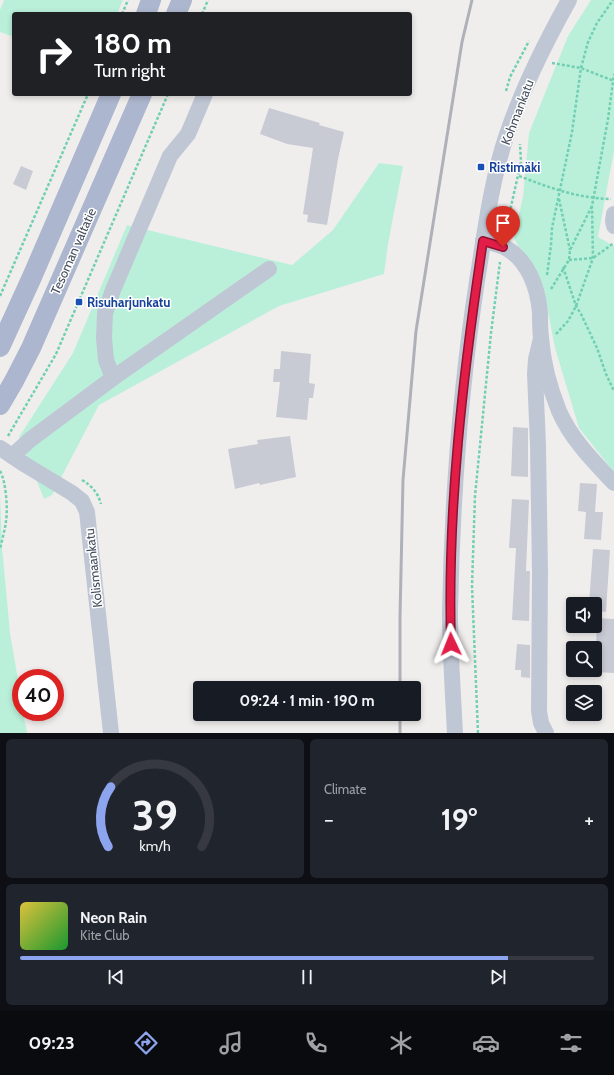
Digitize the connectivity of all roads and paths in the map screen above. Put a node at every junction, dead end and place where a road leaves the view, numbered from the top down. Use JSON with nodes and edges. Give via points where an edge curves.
{"nodes":[{"id":1,"x":128,"y":0,"type":"edge"},
{"id":2,"x":152,"y":0,"type":"edge"},
{"id":3,"x":182,"y":0,"type":"edge"},
{"id":4,"x":208,"y":0,"type":"edge"},
{"id":5,"x":569,"y":0,"type":"edge"},
{"id":6,"x":613,"y":0,"type":"edge"},
{"id":7,"x":614,"y":5,"type":"edge"},
{"id":8,"x":608,"y":6,"type":"junction"},
{"id":9,"x":123,"y":12,"type":"edge"},
{"id":10,"x":147,"y":12,"type":"edge"},
{"id":11,"x":177,"y":12,"type":"edge"},
{"id":12,"x":203,"y":12,"type":"edge"},
{"id":13,"x":550,"y":63,"type":"dead end"},
{"id":14,"x":582,"y":68,"type":"junction"},
{"id":15,"x":614,"y":74,"type":"edge"},
{"id":16,"x":614,"y":81,"type":"edge"},
{"id":17,"x":87,"y":96,"type":"edge"},
{"id":18,"x":110,"y":96,"type":"edge"},
{"id":19,"x":141,"y":96,"type":"edge"},
{"id":20,"x":167,"y":96,"type":"edge"},
{"id":21,"x":204,"y":96,"type":"edge"},
{"id":22,"x":507,"y":136,"type":"junction"},
{"id":23,"x":519,"y":176,"type":"junction"},
{"id":24,"x":559,"y":191,"type":"junction"},
{"id":25,"x":558,"y":196,"type":"junction"},
{"id":26,"x":593,"y":198,"type":"junction"},
{"id":27,"x":614,"y":199,"type":"edge"},
{"id":28,"x":592,"y":206,"type":"junction"},
{"id":29,"x":614,"y":214,"type":"edge"},
{"id":30,"x":614,"y":226,"type":"edge"},
{"id":31,"x":483,"y":241,"type":"junction"},
{"id":32,"x":614,"y":243,"type":"edge"},
{"id":33,"x":503,"y":247,"type":"junction"},
{"id":34,"x":570,"y":250,"type":"junction"},
{"id":35,"x":593,"y":258,"type":"junction"},
{"id":36,"x":569,"y":260,"type":"junction"},
{"id":37,"x":563,"y":268,"type":"junction"},
{"id":38,"x":269,"y":269,"type":"dead end"},
{"id":39,"x":547,"y":280,"type":"dead end"},
{"id":40,"x":0,"y":296,"type":"edge"},
{"id":41,"x":576,"y":306,"type":"junction"},
{"id":42,"x":540,"y":312,"type":"junction"},
{"id":43,"x":542,"y":343,"type":"junction"},
{"id":44,"x":0,"y":347,"type":"edge"},
{"id":45,"x":113,"y":378,"type":"junction"},
{"id":46,"x":614,"y":391,"type":"edge"},
{"id":47,"x":0,"y":405,"type":"edge"},
{"id":48,"x":18,"y":421,"type":"dead end"},
{"id":49,"x":6,"y":452,"type":"edge"},
{"id":50,"x":0,"y":471,"type":"edge"},
{"id":51,"x":614,"y":483,"type":"edge"},
{"id":52,"x":0,"y":549,"type":"edge"},
{"id":53,"x":111,"y":733,"type":"edge"},
{"id":54,"x":455,"y":733,"type":"edge"},
{"id":55,"x":478,"y":733,"type":"edge"},
{"id":56,"x":546,"y":733,"type":"edge"}],
"edges":[{"from":1,"to":9,"type":"path"},
{"from":2,"to":10,"type":"main road"},
{"from":3,"to":11,"type":"main road"},
{"from":4,"to":12,"type":"path"},
{"from":5,"to":22,"type":"street","name":"Kohmankatu","via":[[529,79]]},
{"from":6,"to":8,"type":"path"},
{"from":7,"to":8,"type":"path"},
{"from":8,"to":14,"type":"path","via":[[588,42]]},
{"from":13,"to":14,"type":"path"},
{"from":14,"to":16,"type":"path"},
{"from":14,"to":24,"type":"path","via":[[567,161]]},
{"from":15,"to":16,"type":"path"},
{"from":16,"to":26,"type":"path"},
{"from":17,"to":40,"type":"path"},
{"from":18,"to":44,"type":"main road","name":"Tesoman valtatie"},
{"from":19,"to":47,"type":"main road","name":"Tesoman valtatie","via":[[31,348]]},
{"from":20,"to":48,"type":"path","via":[[56,354]]},
{"from":21,"to":45,"type":"street","via":[[188,134],[170,156],[105,313],[106,360]]},
{"from":22,"to":23,"type":"path","via":[[520,140]]},
{"from":22,"to":31,"type":"street","name":"Kohmankatu"},
{"from":23,"to":24,"type":"path"},
{"from":23,"to":33,"type":"path"},
{"from":24,"to":25,"type":"path"},
{"from":24,"to":26,"type":"path"},
{"from":25,"to":34,"type":"path"},
{"from":25,"to":39,"type":"path"},
{"from":26,"to":27,"type":"path"},
{"from":26,"to":28,"type":"path"},
{"from":28,"to":34,"type":"path"},
{"from":28,"to":35,"type":"path"},
{"from":29,"to":30,"type":"street"},
{"from":31,"to":33,"type":"street"},
{"from":31,"to":54,"type":"street","name":"Kohmankatu","via":[[466,360],[453,531],[450,615]]},
{"from":32,"to":35,"type":"path"},
{"from":33,"to":42,"type":"street","via":[[526,267],[536,292]]},
{"from":33,"to":55,"type":"path","via":[[491,333],[475,496],[472,586]]},
{"from":34,"to":36,"type":"path"},
{"from":35,"to":36,"type":"path"},
{"from":35,"to":41,"type":"path"},
{"from":36,"to":37,"type":"path"},
{"from":37,"to":41,"type":"path"},
{"from":37,"to":42,"type":"path"},
{"from":38,"to":45,"type":"street"},
{"from":41,"to":43,"type":"path","via":[[568,321]]},
{"from":41,"to":46,"type":"path","via":[[597,348]]},
{"from":42,"to":43,"type":"street"},
{"from":43,"to":51,"type":"street","via":[[550,385],[559,411],[583,449]]},
{"from":43,"to":56,"type":"street","via":[[536,359],[535,374],[540,572],[539,711]]},
{"from":45,"to":49,"type":"street","via":[[31,439]]},
{"from":49,"to":53,"type":"street","name":"Kolismaankatu","via":[[72,493],[85,505]]},
{"from":50,"to":52,"type":"path","via":[[6,497],[6,520]]}]}
